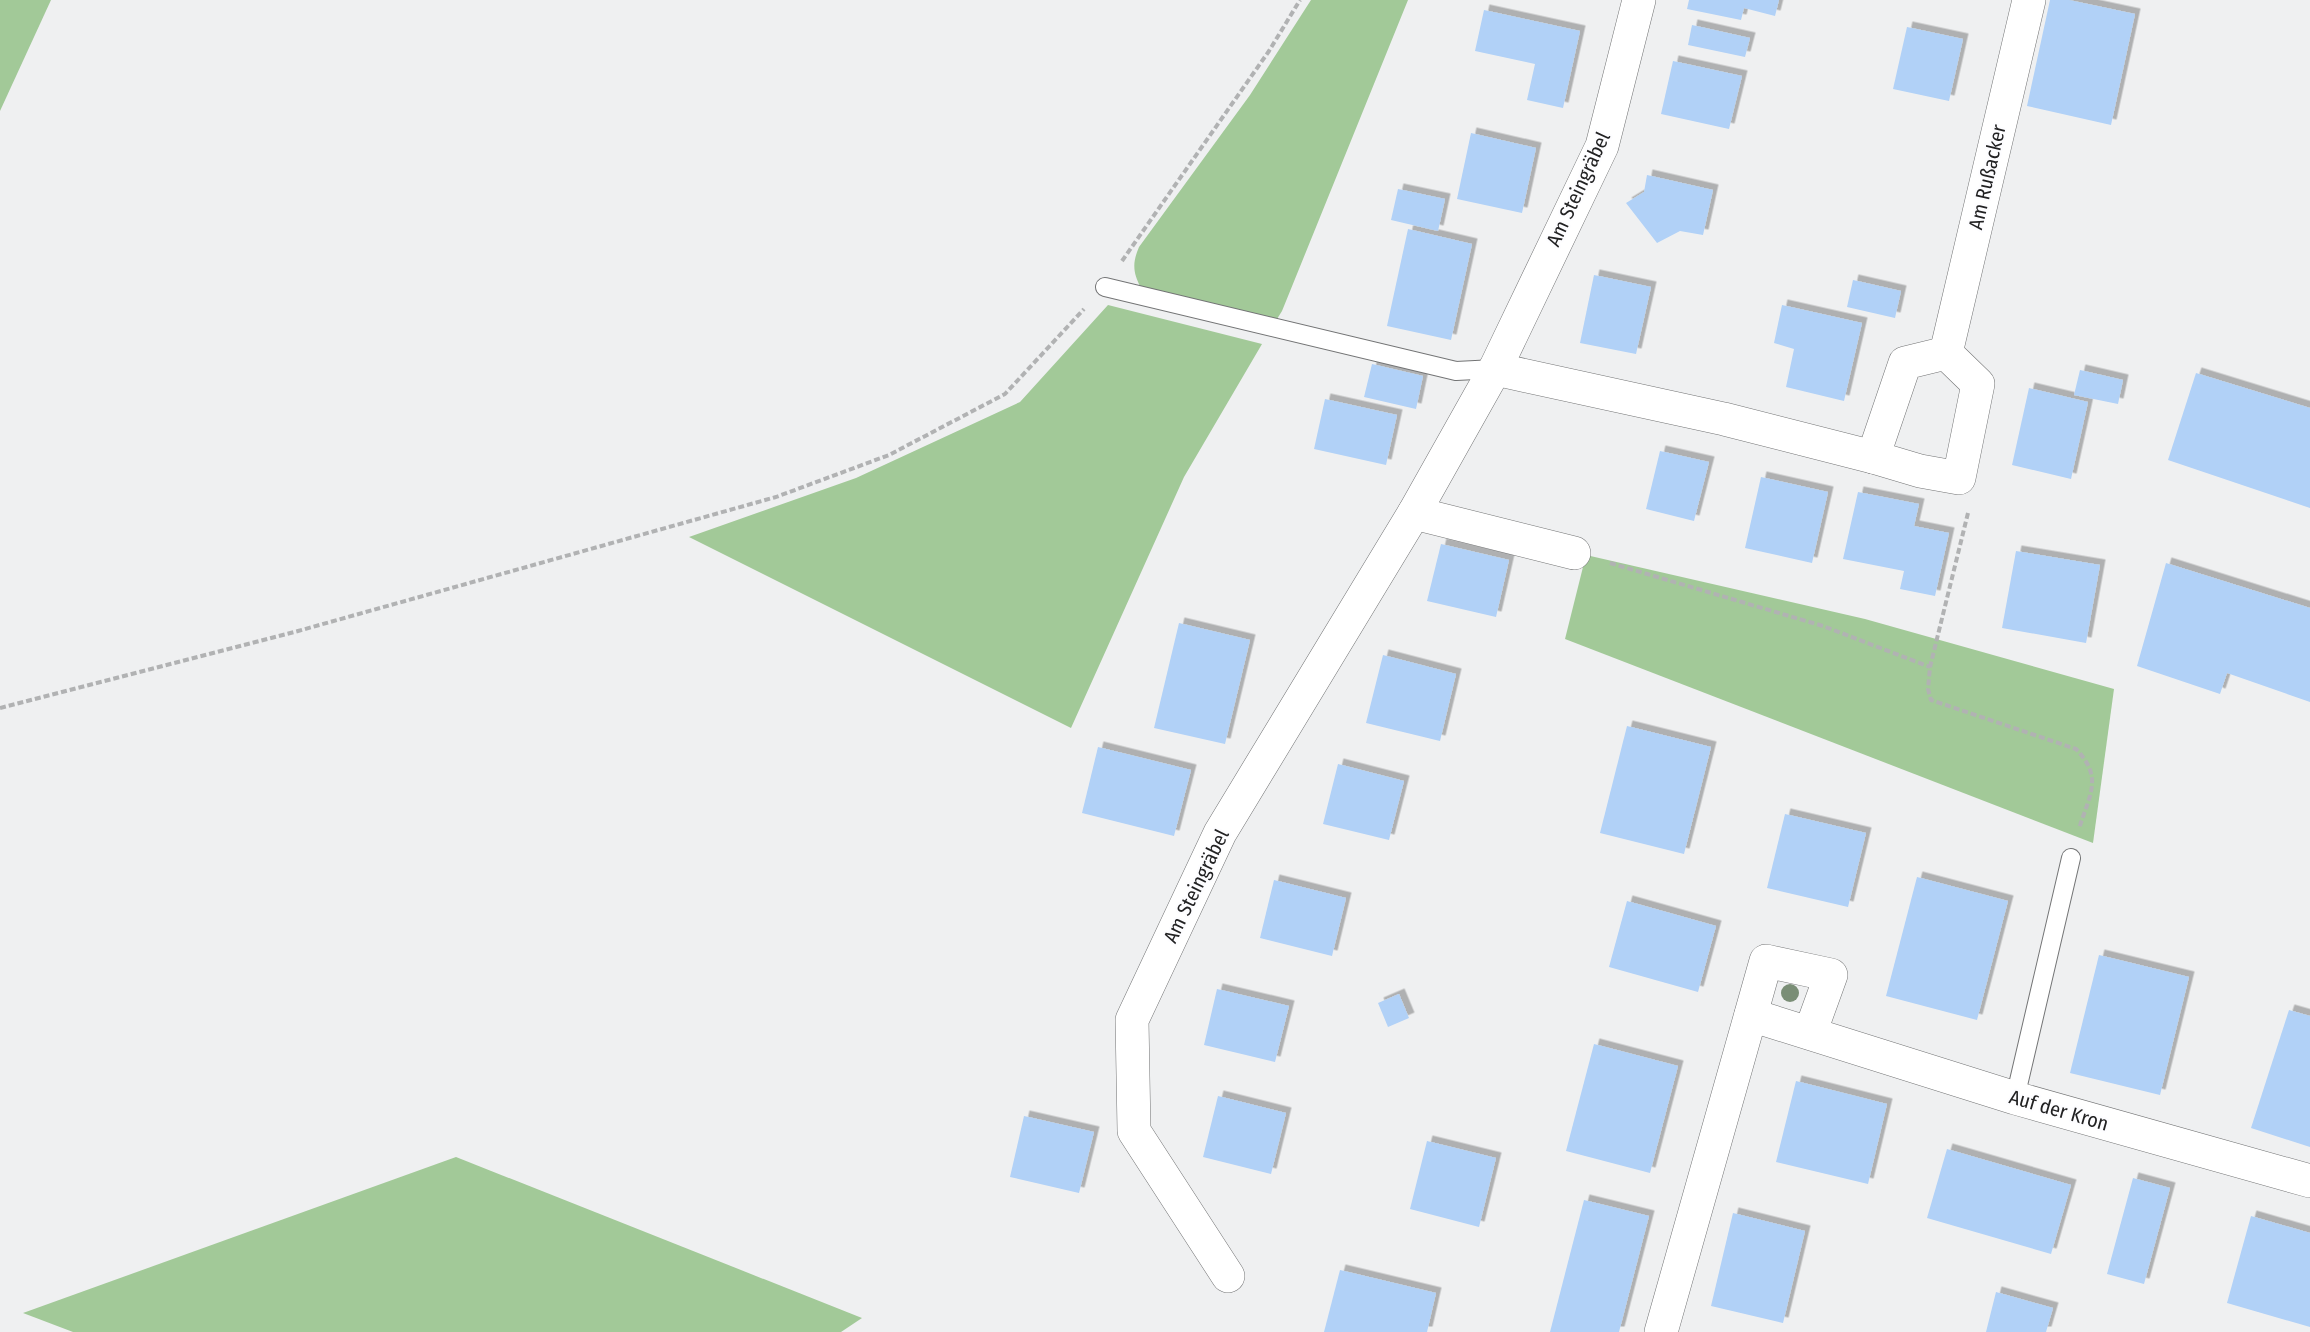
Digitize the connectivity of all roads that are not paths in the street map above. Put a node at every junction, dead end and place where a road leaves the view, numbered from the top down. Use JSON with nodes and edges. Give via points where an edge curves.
{"nodes":[{"id":1,"x":1639,"y":0,"type":"edge"},
{"id":2,"x":2029,"y":0,"type":"edge"},
{"id":3,"x":1105,"y":287,"type":"road end"},
{"id":4,"x":1946,"y":353,"type":"junction"},
{"id":5,"x":1495,"y":369,"type":"junction"},
{"id":6,"x":1873,"y":458,"type":"junction"},
{"id":7,"x":1414,"y":513,"type":"junction"},
{"id":8,"x":1574,"y":553,"type":"road end"},
{"id":9,"x":2071,"y":858,"type":"road end"},
{"id":10,"x":1751,"y":1015,"type":"junction"},
{"id":11,"x":1810,"y":1032,"type":"junction"},
{"id":12,"x":2015,"y":1098,"type":"junction"},
{"id":13,"x":2310,"y":1181,"type":"edge"},
{"id":14,"x":1228,"y":1276,"type":"dead end"},
{"id":15,"x":1662,"y":1332,"type":"edge"}],
"edges":[{"from":1,"to":5,"type":"street","name":"Am Steingräbel","via":[[1602,146]]},
{"from":2,"to":4,"type":"street","name":"Am Rußacker"},
{"from":3,"to":5,"type":"lane","via":[[1456,371]]},
{"from":4,"to":6,"type":"street","via":[[1905,363]]},
{"from":4,"to":6,"type":"street","via":[[1978,384],[1959,478]]},
{"from":5,"to":6,"type":"street","via":[[1724,419]]},
{"from":5,"to":7,"type":"street","name":"Am Steingräbel"},
{"from":7,"to":8,"type":"street"},
{"from":7,"to":14,"type":"street","name":"Am Steingräbel","via":[[1220,833],[1132,1020],[1134,1131]]},
{"from":9,"to":12,"type":"lane"},
{"from":10,"to":11,"type":"street","name":"Auf der Kron"},
{"from":10,"to":11,"type":"street","via":[[1767,961],[1831,975]]},
{"from":10,"to":15,"type":"street"},
{"from":11,"to":12,"type":"street","name":"Auf der Kron"},
{"from":12,"to":13,"type":"street","name":"Auf der Kron"}]}
